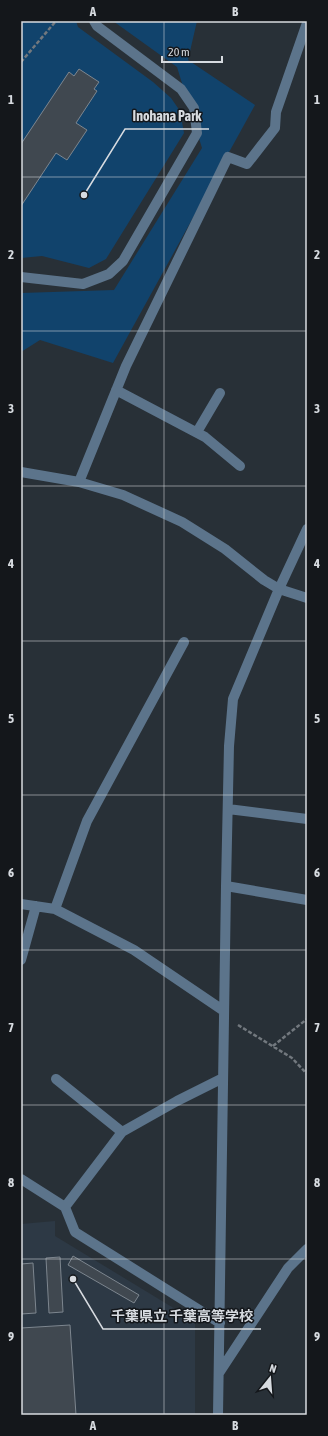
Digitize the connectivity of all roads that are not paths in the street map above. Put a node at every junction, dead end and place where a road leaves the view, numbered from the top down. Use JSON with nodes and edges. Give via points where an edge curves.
{"nodes":[{"id":1,"x":94,"y":21,"type":"edge"},
{"id":2,"x":307,"y":23,"type":"edge"},
{"id":3,"x":21,"y":277,"type":"edge"},
{"id":4,"x":116,"y":390,"type":"junction"},
{"id":5,"x":220,"y":393,"type":"dead end"},
{"id":6,"x":197,"y":432,"type":"junction"},
{"id":7,"x":240,"y":466,"type":"dead end"},
{"id":8,"x":21,"y":472,"type":"edge"},
{"id":9,"x":79,"y":482,"type":"junction"},
{"id":10,"x":307,"y":529,"type":"edge"},
{"id":11,"x":279,"y":589,"type":"junction"},
{"id":12,"x":307,"y":598,"type":"edge"},
{"id":13,"x":184,"y":642,"type":"dead end"},
{"id":14,"x":228,"y":809,"type":"junction"},
{"id":15,"x":307,"y":819,"type":"edge"},
{"id":16,"x":226,"y":886,"type":"junction"},
{"id":17,"x":307,"y":900,"type":"edge"},
{"id":18,"x":21,"y":904,"type":"edge"},
{"id":19,"x":36,"y":906,"type":"junction"},
{"id":20,"x":55,"y":909,"type":"junction"},
{"id":21,"x":21,"y":960,"type":"edge"},
{"id":22,"x":224,"y":1013,"type":"junction"},
{"id":23,"x":223,"y":1078,"type":"junction"},
{"id":24,"x":56,"y":1079,"type":"dead end"},
{"id":25,"x":122,"y":1132,"type":"junction"},
{"id":26,"x":21,"y":1179,"type":"edge"},
{"id":27,"x":65,"y":1207,"type":"junction"},
{"id":28,"x":307,"y":1249,"type":"edge"},
{"id":29,"x":220,"y":1323,"type":"junction"},
{"id":30,"x":219,"y":1373,"type":"junction"},
{"id":31,"x":218,"y":1415,"type":"edge"}],
"edges":[{"from":1,"to":3,"type":"street","via":[[97,26],[181,89],[194,108],[197,133],[123,261],[109,274],[83,284]]},
{"from":2,"to":4,"type":"street","via":[[276,112],[275,128],[247,164],[228,157]]},
{"from":4,"to":6,"type":"street"},
{"from":4,"to":9,"type":"street"},
{"from":5,"to":6,"type":"street"},
{"from":6,"to":7,"type":"street"},
{"from":8,"to":9,"type":"street"},
{"from":9,"to":11,"type":"street","via":[[123,495],[182,522],[225,549]]},
{"from":10,"to":11,"type":"street"},
{"from":11,"to":12,"type":"street"},
{"from":11,"to":14,"type":"street","via":[[233,699]]},
{"from":13,"to":20,"type":"street","via":[[87,821]]},
{"from":14,"to":15,"type":"street"},
{"from":14,"to":16,"type":"street"},
{"from":16,"to":17,"type":"street"},
{"from":16,"to":22,"type":"street"},
{"from":18,"to":19,"type":"street"},
{"from":19,"to":20,"type":"street"},
{"from":19,"to":21,"type":"street"},
{"from":20,"to":22,"type":"street","via":[[134,950]]},
{"from":22,"to":23,"type":"street"},
{"from":23,"to":25,"type":"street"},
{"from":23,"to":29,"type":"street"},
{"from":24,"to":25,"type":"street"},
{"from":25,"to":27,"type":"street"},
{"from":26,"to":27,"type":"street"},
{"from":27,"to":29,"type":"street","via":[[75,1232]]},
{"from":28,"to":30,"type":"street","via":[[288,1268]]},
{"from":29,"to":30,"type":"street"},
{"from":30,"to":31,"type":"street"}]}
